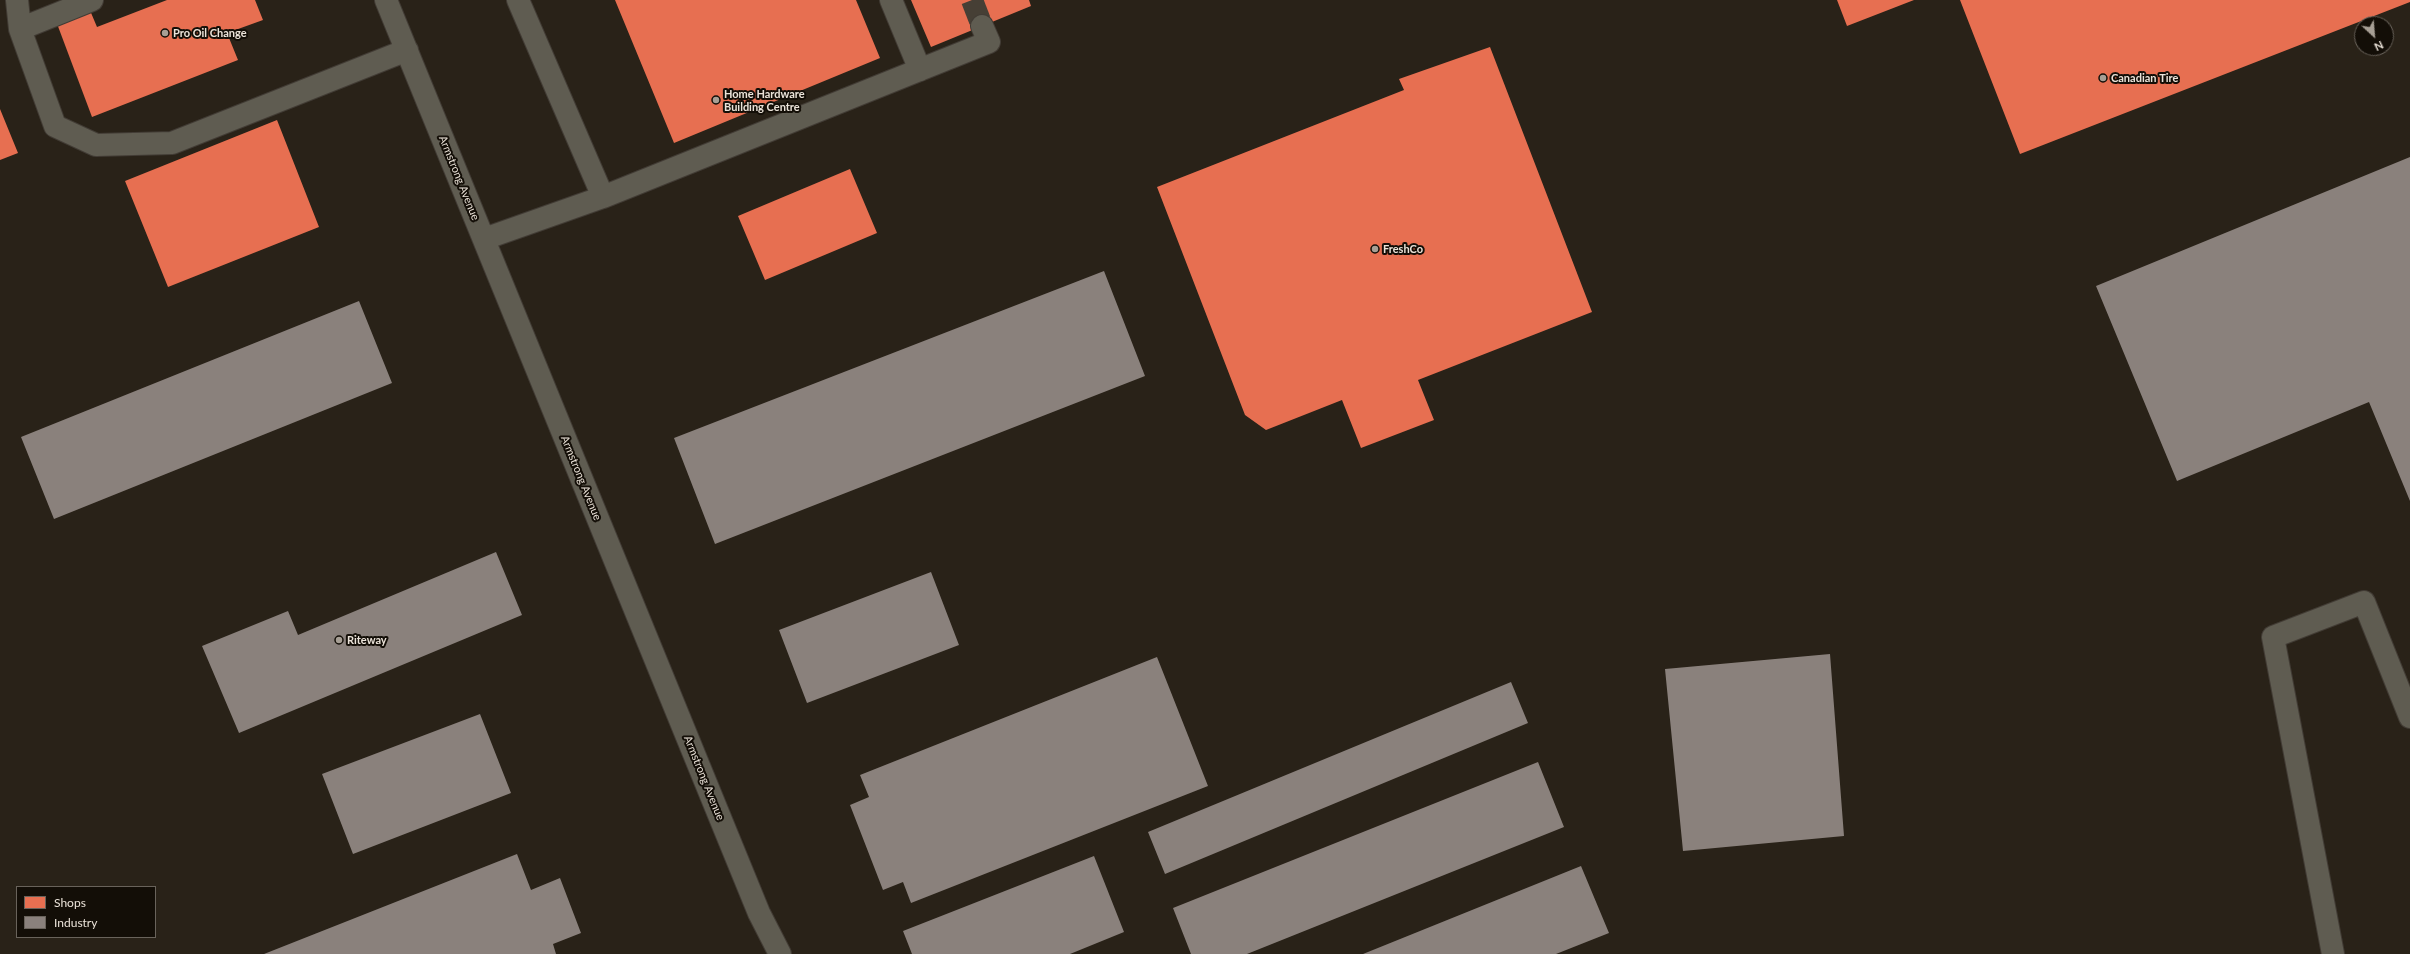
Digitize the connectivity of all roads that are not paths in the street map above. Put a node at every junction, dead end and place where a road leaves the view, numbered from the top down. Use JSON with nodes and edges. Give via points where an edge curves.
{"nodes":[{"id":1,"x":17,"y":0,"type":"edge"},
{"id":2,"x":92,"y":0,"type":"edge"},
{"id":3,"x":386,"y":0,"type":"edge"},
{"id":4,"x":518,"y":0,"type":"edge"},
{"id":5,"x":891,"y":0,"type":"edge"},
{"id":6,"x":20,"y":29,"type":"junction"},
{"id":7,"x":986,"y":34,"type":"dead end"},
{"id":8,"x":407,"y":50,"type":"junction"},
{"id":9,"x":920,"y":70,"type":"junction"},
{"id":10,"x":603,"y":197,"type":"junction"},
{"id":11,"x":484,"y":239,"type":"junction"},
{"id":12,"x":2410,"y":717,"type":"edge"},
{"id":13,"x":780,"y":954,"type":"edge"},
{"id":14,"x":2333,"y":954,"type":"edge"}],
"edges":[{"from":1,"to":6,"type":"street"},
{"from":2,"to":6,"type":"street"},
{"from":3,"to":8,"type":"street","name":"Armstrong Avenue"},
{"from":4,"to":10,"type":"street"},
{"from":5,"to":9,"type":"street"},
{"from":6,"to":8,"type":"street","via":[[55,126],[96,144],[172,143]]},
{"from":7,"to":9,"type":"street"},
{"from":8,"to":11,"type":"street","name":"Armstrong Avenue"},
{"from":9,"to":10,"type":"street"},
{"from":10,"to":11,"type":"street"},
{"from":11,"to":13,"type":"street","name":"Armstrong Avenue","via":[[759,913]]},
{"from":12,"to":14,"type":"street","via":[[2364,602],[2273,637]]}]}
